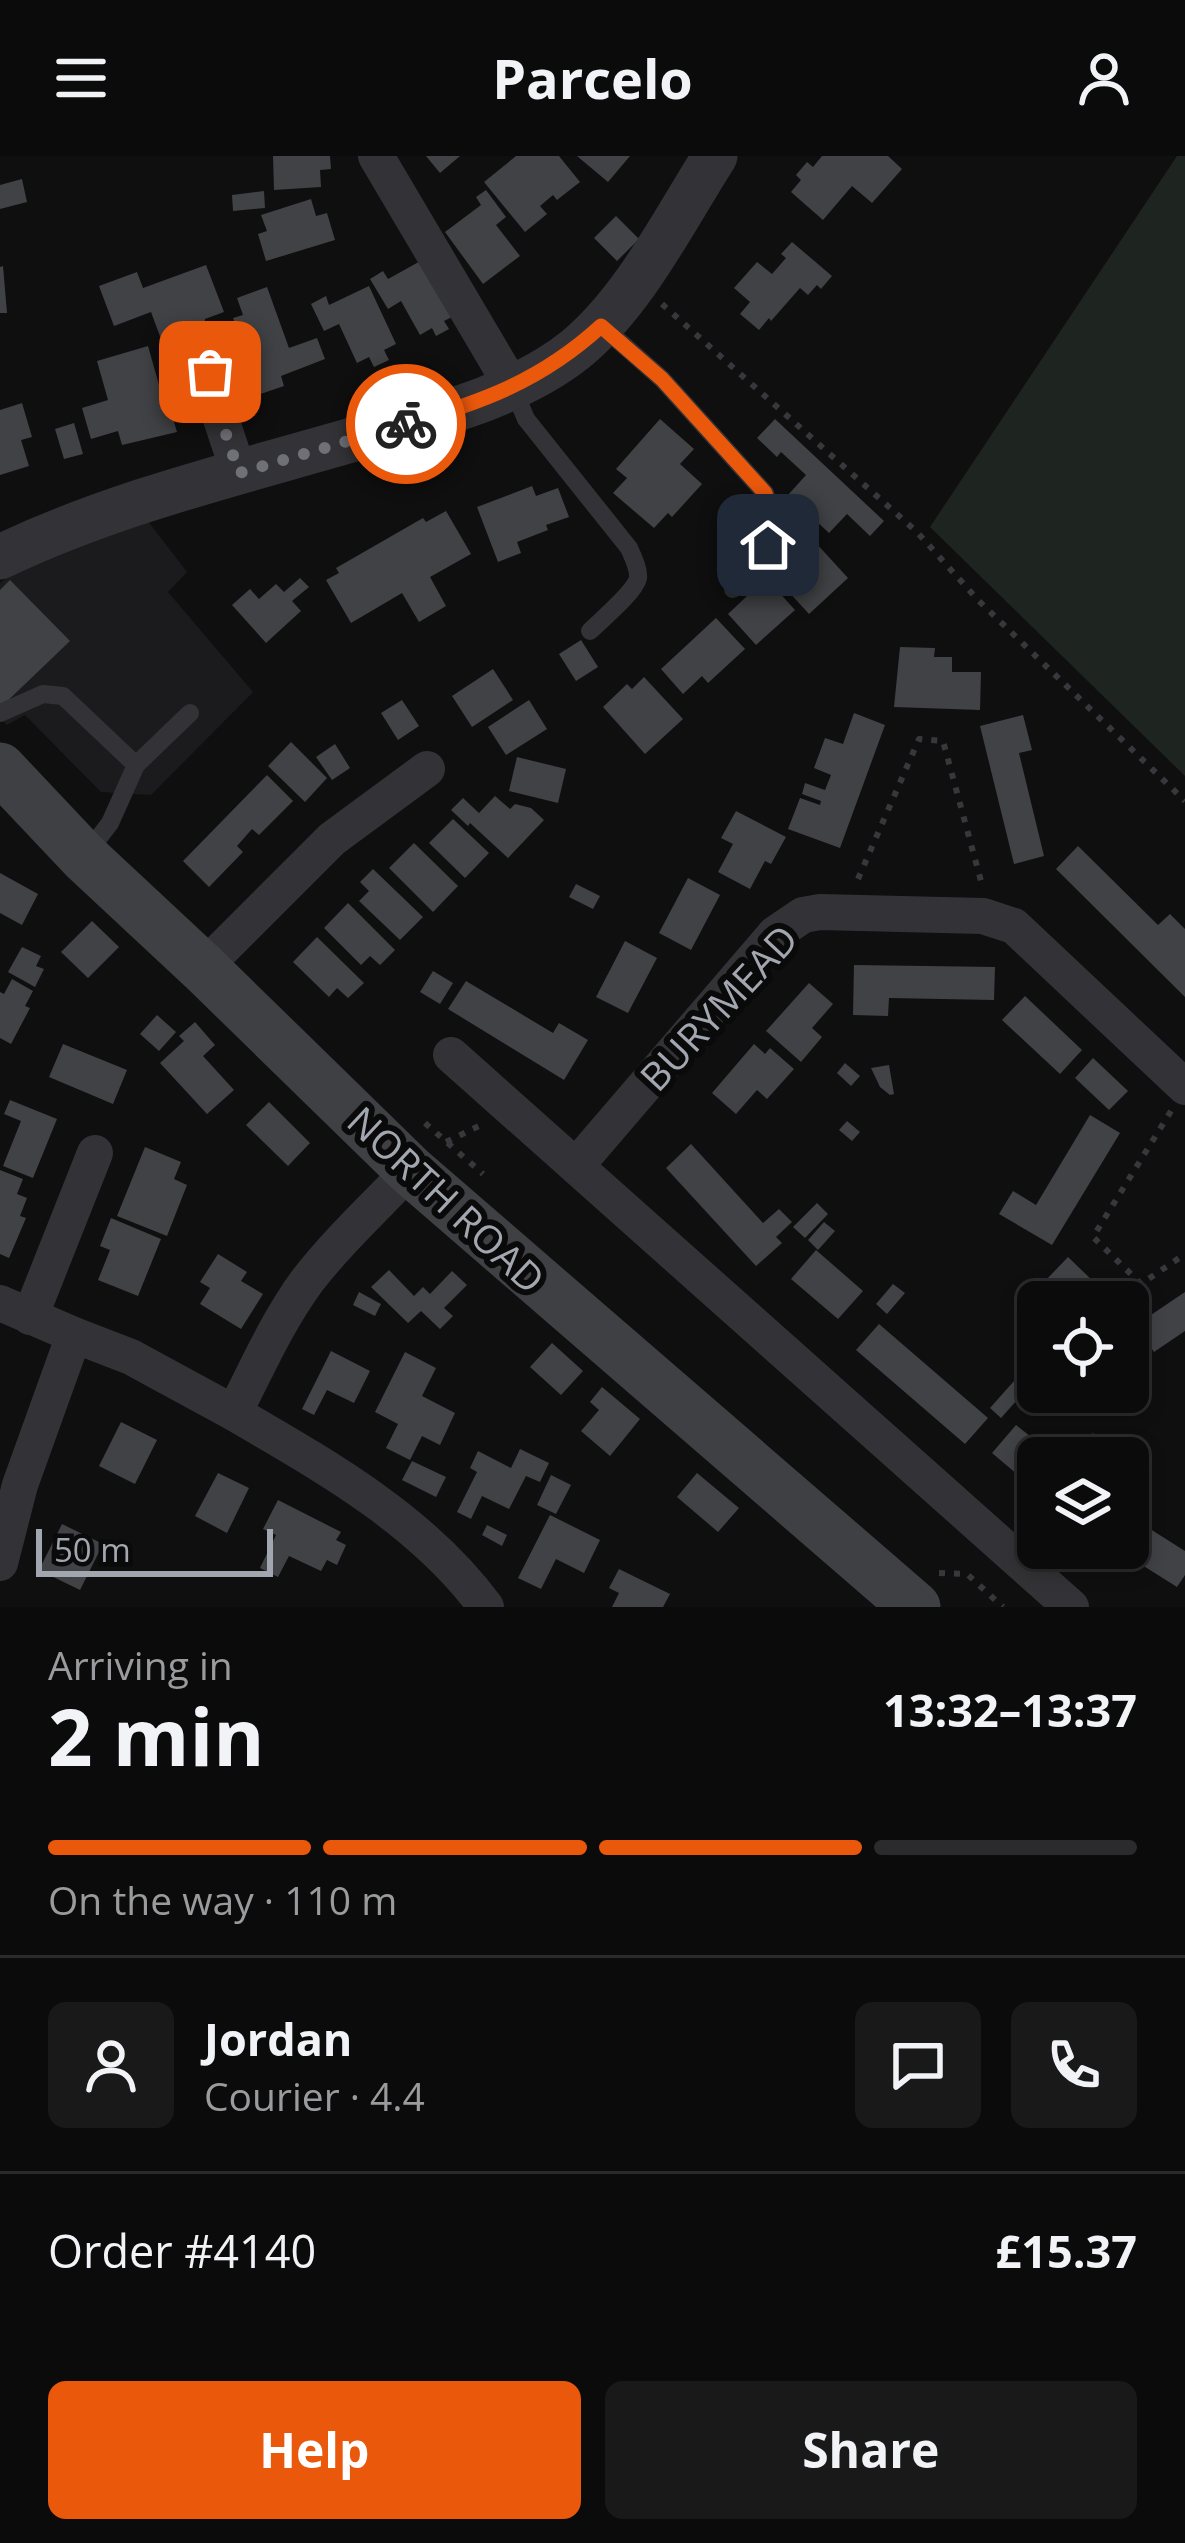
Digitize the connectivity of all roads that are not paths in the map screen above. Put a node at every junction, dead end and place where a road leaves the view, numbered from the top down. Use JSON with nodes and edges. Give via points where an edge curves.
{"nodes":[{"id":1,"x":376,"y":156,"type":"edge"},
{"id":2,"x":715,"y":156,"type":"edge"},
{"id":3,"x":601,"y":326,"type":"junction"},
{"id":4,"x":210,"y":372,"type":"dead end"},
{"id":5,"x":513,"y":388,"type":"junction"},
{"id":6,"x":239,"y":473,"type":"junction"},
{"id":7,"x":0,"y":556,"type":"edge"},
{"id":8,"x":733,"y":589,"type":"dead end"},
{"id":9,"x":590,"y":631,"type":"dead end"},
{"id":10,"x":0,"y":712,"type":"edge"},
{"id":11,"x":190,"y":713,"type":"dead end"},
{"id":12,"x":136,"y":765,"type":"junction"},
{"id":13,"x":0,"y":768,"type":"edge"},
{"id":14,"x":402,"y":775,"type":"dead end"},
{"id":15,"x":84,"y":857,"type":"junction"},
{"id":16,"x":203,"y":968,"type":"junction"},
{"id":17,"x":451,"y":1055,"type":"dead end"},
{"id":18,"x":1179,"y":1097,"type":"edge"},
{"id":19,"x":95,"y":1153,"type":"dead end"},
{"id":20,"x":576,"y":1166,"type":"junction"},
{"id":21,"x":410,"y":1170,"type":"junction"},
{"id":22,"x":15,"y":1310,"type":"edge"},
{"id":23,"x":74,"y":1335,"type":"junction"},
{"id":24,"x":234,"y":1413,"type":"junction"},
{"id":25,"x":0,"y":1563,"type":"edge"},
{"id":26,"x":923,"y":1590,"type":"edge"},
{"id":27,"x":486,"y":1607,"type":"edge"},
{"id":28,"x":1071,"y":1607,"type":"edge"}],
"edges":[{"from":1,"to":5,"type":"street"},
{"from":2,"to":3,"type":"street"},
{"from":3,"to":5,"type":"street"},
{"from":3,"to":8,"type":"lane","via":[[662,379],[765,493],[774,525],[768,545]]},
{"from":4,"to":6,"type":"street"},
{"from":5,"to":6,"type":"street"},
{"from":5,"to":9,"type":"lane","via":[[526,419],[629,548],[639,575]]},
{"from":6,"to":7,"type":"street","via":[[100,513]]},
{"from":10,"to":12,"type":"lane","via":[[43,694],[63,696]]},
{"from":11,"to":12,"type":"lane"},
{"from":12,"to":15,"type":"lane","via":[[110,824]]},
{"from":13,"to":15,"type":"main road","name":"NORTH ROAD"},
{"from":14,"to":16,"type":"street"},
{"from":15,"to":16,"type":"main road","name":"NORTH ROAD"},
{"from":16,"to":21,"type":"main road","name":"NORTH ROAD"},
{"from":17,"to":20,"type":"street"},
{"from":18,"to":20,"type":"street","name":"BURYMEAD","via":[[1014,926],[982,916],[820,911],[775,934]]},
{"from":19,"to":22,"type":"street"},
{"from":20,"to":28,"type":"street"},
{"from":21,"to":24,"type":"street","via":[[306,1283]]},
{"from":21,"to":26,"type":"main road","name":"NORTH ROAD"},
{"from":22,"to":23,"type":"street"},
{"from":23,"to":24,"type":"street"},
{"from":23,"to":25,"type":"street"},
{"from":24,"to":27,"type":"street","via":[[381,1504],[444,1557]]}]}
